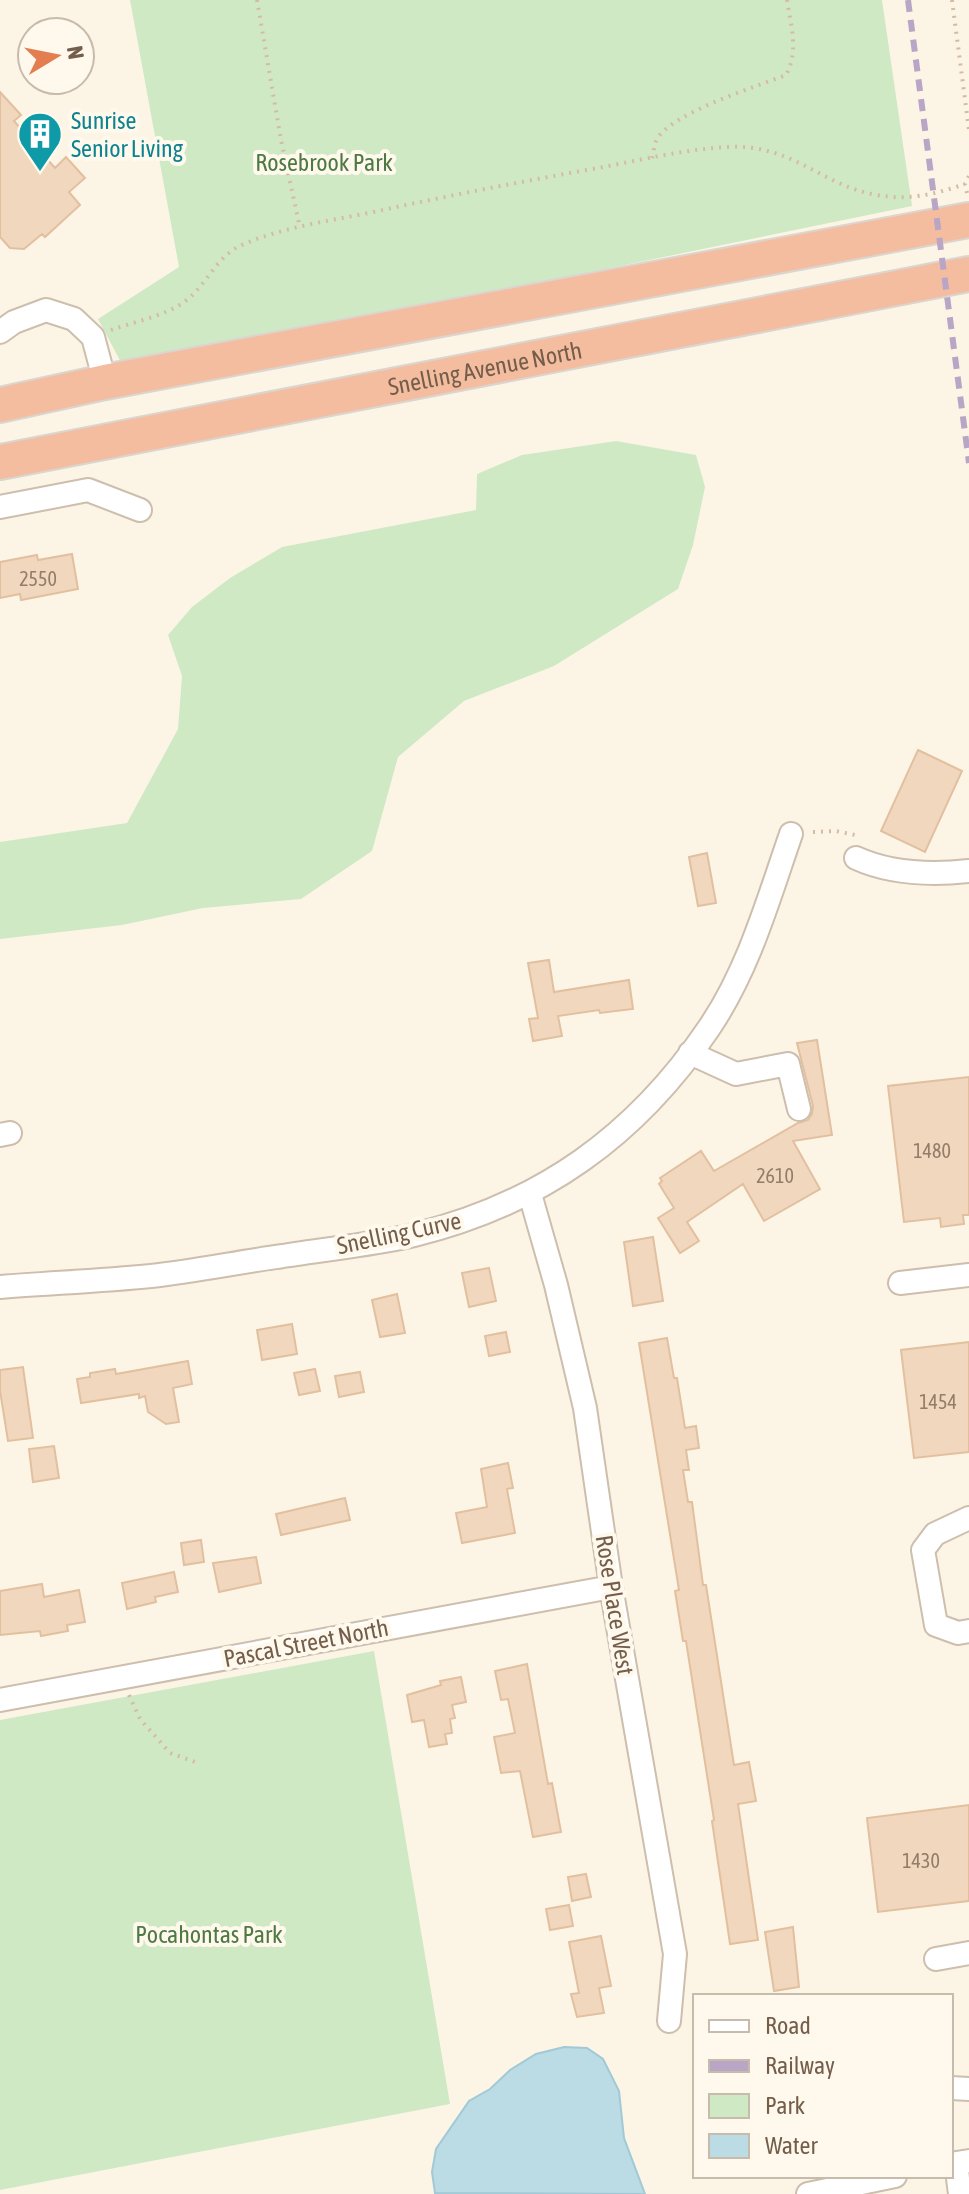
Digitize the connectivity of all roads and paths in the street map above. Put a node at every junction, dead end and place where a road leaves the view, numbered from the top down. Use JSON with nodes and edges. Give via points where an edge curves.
{"nodes":[{"id":1,"x":257,"y":0,"type":"edge"},
{"id":2,"x":787,"y":0,"type":"edge"},
{"id":3,"x":952,"y":0,"type":"edge"},
{"id":4,"x":969,"y":130,"type":"edge"},
{"id":5,"x":652,"y":158,"type":"junction"},
{"id":6,"x":965,"y":184,"type":"dead end"},
{"id":7,"x":969,"y":220,"type":"edge"},
{"id":8,"x":300,"y":228,"type":"junction"},
{"id":9,"x":969,"y":274,"type":"edge"},
{"id":10,"x":0,"y":332,"type":"edge"},
{"id":11,"x":93,"y":337,"type":"junction"},
{"id":12,"x":105,"y":382,"type":"junction"},
{"id":13,"x":0,"y":405,"type":"edge"},
{"id":14,"x":0,"y":462,"type":"edge"},
{"id":15,"x":0,"y":507,"type":"edge"},
{"id":16,"x":140,"y":510,"type":"dead end"},
{"id":17,"x":791,"y":834,"type":"joint"},
{"id":18,"x":861,"y":848,"type":"joint"},
{"id":19,"x":969,"y":871,"type":"edge"},
{"id":20,"x":690,"y":1053,"type":"junction"},
{"id":21,"x":799,"y":1109,"type":"dead end"},
{"id":22,"x":530,"y":1194,"type":"junction"},
{"id":23,"x":969,"y":1275,"type":"edge"},
{"id":24,"x":900,"y":1283,"type":"dead end"},
{"id":25,"x":0,"y":1287,"type":"edge"},
{"id":26,"x":969,"y":1518,"type":"edge"},
{"id":27,"x":611,"y":1587,"type":"junction"},
{"id":28,"x":969,"y":1631,"type":"edge"},
{"id":29,"x":125,"y":1677,"type":"junction"},
{"id":30,"x":0,"y":1700,"type":"edge"},
{"id":31,"x":195,"y":1762,"type":"dead end"},
{"id":32,"x":969,"y":1953,"type":"edge"},
{"id":33,"x":936,"y":1959,"type":"dead end"},
{"id":34,"x":669,"y":2021,"type":"dead end"},
{"id":35,"x":959,"y":2163,"type":"edge"},
{"id":36,"x":885,"y":2178,"type":"edge"},
{"id":37,"x":808,"y":2194,"type":"edge"},
{"id":38,"x":960,"y":2194,"type":"edge"}],
"edges":[{"from":1,"to":8,"type":"path"},
{"from":2,"to":5,"type":"path","via":[[794,42],[786,75],[707,104],[680,120],[657,139]]},
{"from":3,"to":4,"type":"path"},
{"from":5,"to":6,"type":"path","via":[[731,147],[764,149],[853,188],[900,198]]},
{"from":5,"to":8,"type":"path"},
{"from":7,"to":12,"type":"highway"},
{"from":8,"to":11,"type":"path","via":[[232,249],[183,302]]},
{"from":9,"to":14,"type":"highway","name":"Snelling Avenue North"},
{"from":10,"to":11,"type":"street","via":[[46,310],[74,319]]},
{"from":11,"to":12,"type":"street"},
{"from":12,"to":13,"type":"highway"},
{"from":15,"to":16,"type":"street","via":[[88,490]]},
{"from":17,"to":18,"type":"path","via":[[836,831]]},
{"from":17,"to":20,"type":"street","name":"Snelling Curve","via":[[746,962]]},
{"from":18,"to":19,"type":"street","via":[[867,863],[914,874]]},
{"from":20,"to":21,"type":"street","via":[[736,1074],[788,1064]]},
{"from":20,"to":22,"type":"street","name":"Snelling Curve","via":[[627,1124]]},
{"from":22,"to":25,"type":"street","name":"Snelling Curve","via":[[412,1235],[152,1276]]},
{"from":22,"to":27,"type":"street","name":"Rose Place West","via":[[585,1408]]},
{"from":23,"to":24,"type":"street"},
{"from":26,"to":28,"type":"street","via":[[935,1534],[923,1550],[936,1625]]},
{"from":27,"to":29,"type":"street","name":"Pascal Street North"},
{"from":27,"to":34,"type":"street","name":"Rose Place West","via":[[675,1954]]},
{"from":29,"to":30,"type":"street","name":"Pascal Street North"},
{"from":29,"to":31,"type":"path","via":[[140,1719],[170,1753]]},
{"from":32,"to":33,"type":"street"},
{"from":35,"to":38,"type":"street"},
{"from":36,"to":37,"type":"street"}]}
